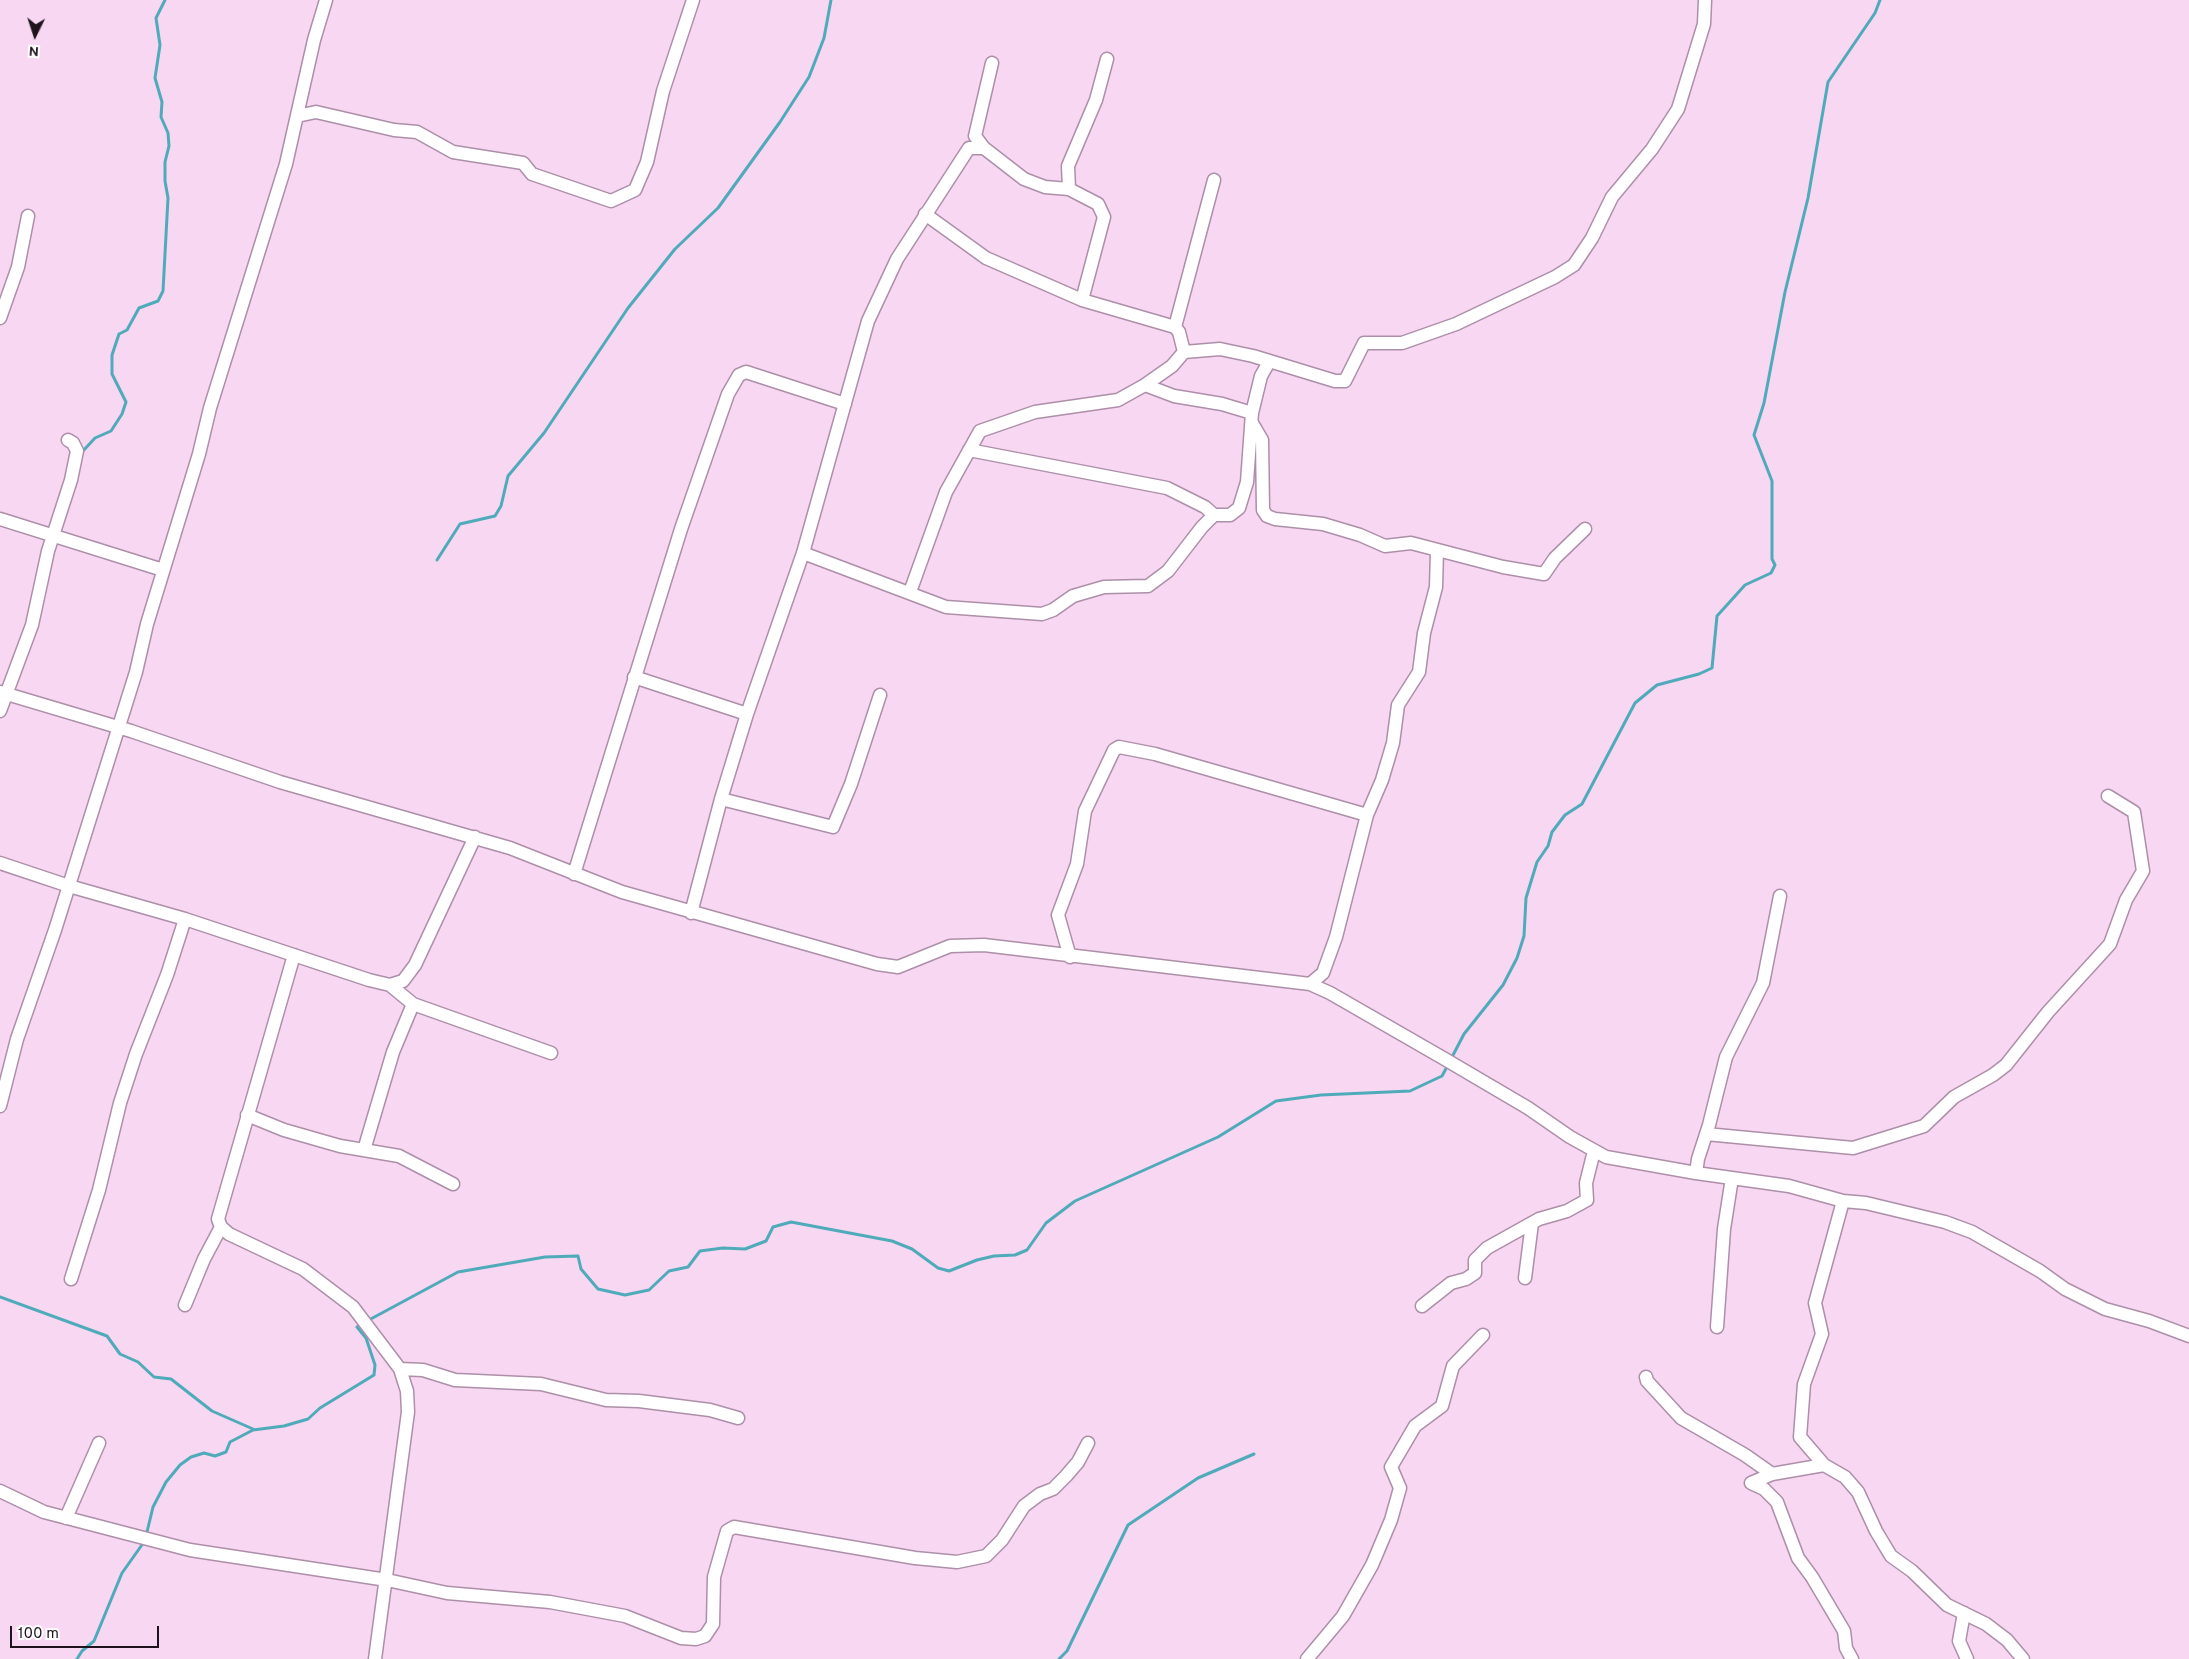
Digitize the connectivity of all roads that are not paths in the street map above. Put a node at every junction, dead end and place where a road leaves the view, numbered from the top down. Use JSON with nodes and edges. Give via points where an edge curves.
{"nodes":[{"id":1,"x":326,"y":0,"type":"edge"},
{"id":2,"x":693,"y":0,"type":"edge"},
{"id":3,"x":1705,"y":0,"type":"edge"},
{"id":4,"x":1107,"y":60,"type":"dead end"},
{"id":5,"x":992,"y":63,"type":"dead end"},
{"id":6,"x":298,"y":116,"type":"junction"},
{"id":7,"x":975,"y":136,"type":"junction"},
{"id":8,"x":969,"y":148,"type":"junction"},
{"id":9,"x":984,"y":148,"type":"junction"},
{"id":10,"x":1214,"y":180,"type":"dead end"},
{"id":11,"x":1070,"y":189,"type":"junction"},
{"id":12,"x":925,"y":214,"type":"junction"},
{"id":13,"x":28,"y":216,"type":"dead end"},
{"id":14,"x":1082,"y":300,"type":"junction"},
{"id":15,"x":0,"y":318,"type":"edge"},
{"id":16,"x":1175,"y":327,"type":"junction"},
{"id":17,"x":1184,"y":352,"type":"junction"},
{"id":18,"x":1269,"y":362,"type":"junction"},
{"id":19,"x":1145,"y":385,"type":"junction"},
{"id":20,"x":844,"y":404,"type":"junction"},
{"id":21,"x":1252,"y":418,"type":"junction"},
{"id":22,"x":68,"y":440,"type":"dead end"},
{"id":23,"x":969,"y":450,"type":"junction"},
{"id":24,"x":1214,"y":515,"type":"junction"},
{"id":25,"x":0,"y":520,"type":"edge"},
{"id":26,"x":1585,"y":528,"type":"dead end"},
{"id":27,"x":54,"y":536,"type":"junction"},
{"id":28,"x":1437,"y":550,"type":"junction"},
{"id":29,"x":803,"y":553,"type":"junction"},
{"id":30,"x":163,"y":570,"type":"junction"},
{"id":31,"x":910,"y":592,"type":"junction"},
{"id":32,"x":634,"y":677,"type":"junction"},
{"id":33,"x":3,"y":693,"type":"edge"},
{"id":34,"x":880,"y":695,"type":"dead end"},
{"id":35,"x":0,"y":711,"type":"edge"},
{"id":36,"x":747,"y":714,"type":"junction"},
{"id":37,"x":118,"y":727,"type":"junction"},
{"id":38,"x":2108,"y":796,"type":"dead end"},
{"id":39,"x":721,"y":799,"type":"junction"},
{"id":40,"x":1367,"y":815,"type":"junction"},
{"id":41,"x":475,"y":837,"type":"junction"},
{"id":42,"x":0,"y":863,"type":"edge"},
{"id":43,"x":574,"y":874,"type":"junction"},
{"id":44,"x":69,"y":886,"type":"junction"},
{"id":45,"x":1780,"y":896,"type":"dead end"},
{"id":46,"x":691,"y":913,"type":"junction"},
{"id":47,"x":185,"y":919,"type":"junction"},
{"id":48,"x":294,"y":955,"type":"junction"},
{"id":49,"x":1070,"y":957,"type":"junction"},
{"id":50,"x":390,"y":984,"type":"junction"},
{"id":51,"x":1310,"y":984,"type":"junction"},
{"id":52,"x":413,"y":1004,"type":"junction"},
{"id":53,"x":551,"y":1053,"type":"dead end"},
{"id":54,"x":0,"y":1106,"type":"edge"},
{"id":55,"x":247,"y":1116,"type":"junction"},
{"id":56,"x":1706,"y":1134,"type":"junction"},
{"id":57,"x":364,"y":1150,"type":"junction"},
{"id":58,"x":1594,"y":1151,"type":"junction"},
{"id":59,"x":1696,"y":1173,"type":"junction"},
{"id":60,"x":1732,"y":1178,"type":"junction"},
{"id":61,"x":453,"y":1184,"type":"dead end"},
{"id":62,"x":1844,"y":1201,"type":"junction"},
{"id":63,"x":1532,"y":1223,"type":"junction"},
{"id":64,"x":221,"y":1227,"type":"junction"},
{"id":65,"x":1525,"y":1278,"type":"dead end"},
{"id":66,"x":72,"y":1279,"type":"dead end"},
{"id":67,"x":185,"y":1306,"type":"dead end"},
{"id":68,"x":1422,"y":1306,"type":"dead end"},
{"id":69,"x":1717,"y":1327,"type":"dead end"},
{"id":70,"x":1483,"y":1334,"type":"dead end"},
{"id":71,"x":2189,"y":1336,"type":"edge"},
{"id":72,"x":400,"y":1369,"type":"junction"},
{"id":73,"x":1646,"y":1377,"type":"dead end"},
{"id":74,"x":738,"y":1418,"type":"dead end"},
{"id":75,"x":99,"y":1443,"type":"dead end"},
{"id":76,"x":1088,"y":1443,"type":"dead end"},
{"id":77,"x":1824,"y":1465,"type":"junction"},
{"id":78,"x":1772,"y":1474,"type":"junction"},
{"id":79,"x":0,"y":1491,"type":"edge"},
{"id":80,"x":66,"y":1518,"type":"junction"},
{"id":81,"x":387,"y":1580,"type":"junction"},
{"id":82,"x":1964,"y":1613,"type":"junction"},
{"id":83,"x":376,"y":1659,"type":"edge"},
{"id":84,"x":1307,"y":1659,"type":"edge"},
{"id":85,"x":1852,"y":1659,"type":"edge"},
{"id":86,"x":1967,"y":1659,"type":"edge"},
{"id":87,"x":2023,"y":1659,"type":"edge"}],
"edges":[{"from":1,"to":6,"type":"street"},
{"from":2,"to":6,"type":"street","via":[[663,91],[647,162],[636,190],[611,201],[532,174],[523,163],[453,152],[417,132],[394,130],[316,112]]},
{"from":3,"to":18,"type":"street","via":[[1704,24],[1678,109],[1652,149],[1612,197],[1592,238],[1574,265],[1456,324],[1402,343],[1364,343],[1345,381]]},
{"from":4,"to":11,"type":"street","via":[[1096,100],[1068,166]]},
{"from":5,"to":7,"type":"street"},
{"from":6,"to":30,"type":"street"},
{"from":7,"to":8,"type":"street"},
{"from":7,"to":9,"type":"street"},
{"from":8,"to":9,"type":"street"},
{"from":8,"to":12,"type":"street"},
{"from":9,"to":11,"type":"street","via":[[1024,179],[1044,187]]},
{"from":10,"to":16,"type":"street"},
{"from":11,"to":14,"type":"street","via":[[1098,204],[1104,217]]},
{"from":12,"to":14,"type":"street","via":[[986,258]]},
{"from":12,"to":20,"type":"street","via":[[898,259],[868,321]]},
{"from":13,"to":15,"type":"street","via":[[18,267]]},
{"from":14,"to":16,"type":"street"},
{"from":16,"to":17,"type":"street"},
{"from":17,"to":18,"type":"street","via":[[1220,349]]},
{"from":17,"to":19,"type":"street","via":[[1172,366]]},
{"from":18,"to":21,"type":"street","via":[[1261,376]]},
{"from":19,"to":21,"type":"street","via":[[1174,396],[1222,404]]},
{"from":19,"to":23,"type":"street","via":[[1118,400],[1035,412],[980,431]]},
{"from":20,"to":29,"type":"street"},
{"from":20,"to":32,"type":"street","via":[[746,372],[739,375],[728,394],[693,493]]},
{"from":21,"to":24,"type":"street","via":[[1248,482],[1239,508],[1230,514]]},
{"from":21,"to":28,"type":"street","via":[[1262,440],[1263,510],[1267,516],[1323,524],[1385,546],[1411,543]]},
{"from":22,"to":27,"type":"street","via":[[77,451]]},
{"from":23,"to":24,"type":"street","via":[[1167,488]]},
{"from":23,"to":31,"type":"street","via":[[946,492]]},
{"from":24,"to":31,"type":"street","via":[[1168,571],[1148,586],[1104,587],[1073,596],[1042,614],[946,607]]},
{"from":25,"to":27,"type":"street"},
{"from":26,"to":28,"type":"street","via":[[1544,574]]},
{"from":27,"to":30,"type":"street"},
{"from":27,"to":33,"type":"street","via":[[32,625]]},
{"from":28,"to":40,"type":"street","via":[[1436,587],[1424,633],[1419,672],[1398,705],[1393,743]]},
{"from":29,"to":31,"type":"street"},
{"from":29,"to":36,"type":"street"},
{"from":30,"to":37,"type":"street"},
{"from":32,"to":36,"type":"street"},
{"from":32,"to":43,"type":"street"},
{"from":33,"to":35,"type":"street"},
{"from":33,"to":37,"type":"street"},
{"from":34,"to":39,"type":"street","via":[[851,784],[833,827]]},
{"from":36,"to":39,"type":"street"},
{"from":37,"to":41,"type":"street","via":[[280,782]]},
{"from":37,"to":44,"type":"street"},
{"from":38,"to":56,"type":"street","via":[[2134,812],[2143,871],[2126,900],[2110,944],[2048,1012],[2006,1065],[1954,1097],[1924,1126],[1853,1148]]},
{"from":39,"to":46,"type":"street"},
{"from":40,"to":49,"type":"street","via":[[1156,754],[1119,747],[1114,750],[1085,811],[1077,864],[1058,915]]},
{"from":40,"to":51,"type":"street","via":[[1336,937],[1323,973]]},
{"from":41,"to":43,"type":"street"},
{"from":41,"to":50,"type":"street","via":[[415,965],[403,981]]},
{"from":42,"to":44,"type":"street"},
{"from":43,"to":46,"type":"street"},
{"from":44,"to":47,"type":"street"},
{"from":44,"to":54,"type":"street","via":[[17,1039]]},
{"from":45,"to":56,"type":"street","via":[[1763,983],[1726,1056]]},
{"from":46,"to":49,"type":"street","via":[[898,967],[950,946],[984,945]]},
{"from":47,"to":48,"type":"street"},
{"from":47,"to":66,"type":"street","via":[[120,1103],[99,1190]]},
{"from":48,"to":50,"type":"street"},
{"from":48,"to":55,"type":"street"},
{"from":49,"to":51,"type":"street"},
{"from":50,"to":52,"type":"street"},
{"from":51,"to":58,"type":"street","via":[[1443,1058]]},
{"from":52,"to":53,"type":"street"},
{"from":52,"to":57,"type":"street","via":[[393,1052]]},
{"from":55,"to":57,"type":"street","via":[[284,1130]]},
{"from":55,"to":64,"type":"street","via":[[219,1211]]},
{"from":56,"to":59,"type":"street"},
{"from":57,"to":61,"type":"street","via":[[399,1156]]},
{"from":58,"to":59,"type":"street","via":[[1606,1157]]},
{"from":58,"to":63,"type":"street","via":[[1586,1183],[1586,1200],[1567,1211]]},
{"from":59,"to":60,"type":"street"},
{"from":60,"to":62,"type":"street","via":[[1789,1186]]},
{"from":60,"to":69,"type":"street","via":[[1724,1229]]},
{"from":62,"to":71,"type":"street","via":[[1866,1203],[1945,1222],[1972,1232],[2065,1289],[2105,1309]]},
{"from":62,"to":77,"type":"street","via":[[1815,1303],[1822,1334],[1804,1384],[1800,1428],[1800,1437]]},
{"from":63,"to":65,"type":"street"},
{"from":63,"to":68,"type":"street","via":[[1487,1248],[1474,1260],[1475,1273],[1451,1282]]},
{"from":64,"to":67,"type":"street"},
{"from":64,"to":72,"type":"street","via":[[229,1234],[303,1269],[353,1307]]},
{"from":70,"to":84,"type":"street","via":[[1453,1366],[1442,1406],[1415,1426],[1390,1467],[1400,1488],[1372,1565],[1343,1616]]},
{"from":72,"to":74,"type":"street","via":[[423,1370],[455,1380],[541,1384],[606,1400],[701,1409]]},
{"from":72,"to":81,"type":"street","via":[[407,1390],[408,1412]]},
{"from":73,"to":78,"type":"street","via":[[1646,1381],[1682,1418],[1745,1454]]},
{"from":75,"to":80,"type":"street"},
{"from":76,"to":81,"type":"street","via":[[1066,1476],[1053,1489],[1024,1506],[1002,1540],[986,1556],[957,1562],[915,1558],[734,1527],[727,1531],[714,1577],[713,1624],[705,1636],[696,1639],[681,1638],[626,1616],[550,1602],[448,1593]]},
{"from":77,"to":78,"type":"street"},
{"from":77,"to":82,"type":"street","via":[[1845,1476],[1858,1492],[1891,1556],[1912,1571],[1947,1605]]},
{"from":78,"to":85,"type":"street","via":[[1751,1482],[1777,1502],[1798,1558],[1844,1630],[1846,1648]]},
{"from":79,"to":80,"type":"street","via":[[44,1512]]},
{"from":80,"to":81,"type":"street","via":[[190,1550]]},
{"from":81,"to":83,"type":"street"},
{"from":82,"to":86,"type":"street","via":[[1959,1641]]},
{"from":82,"to":87,"type":"street","via":[[2007,1640]]}]}
